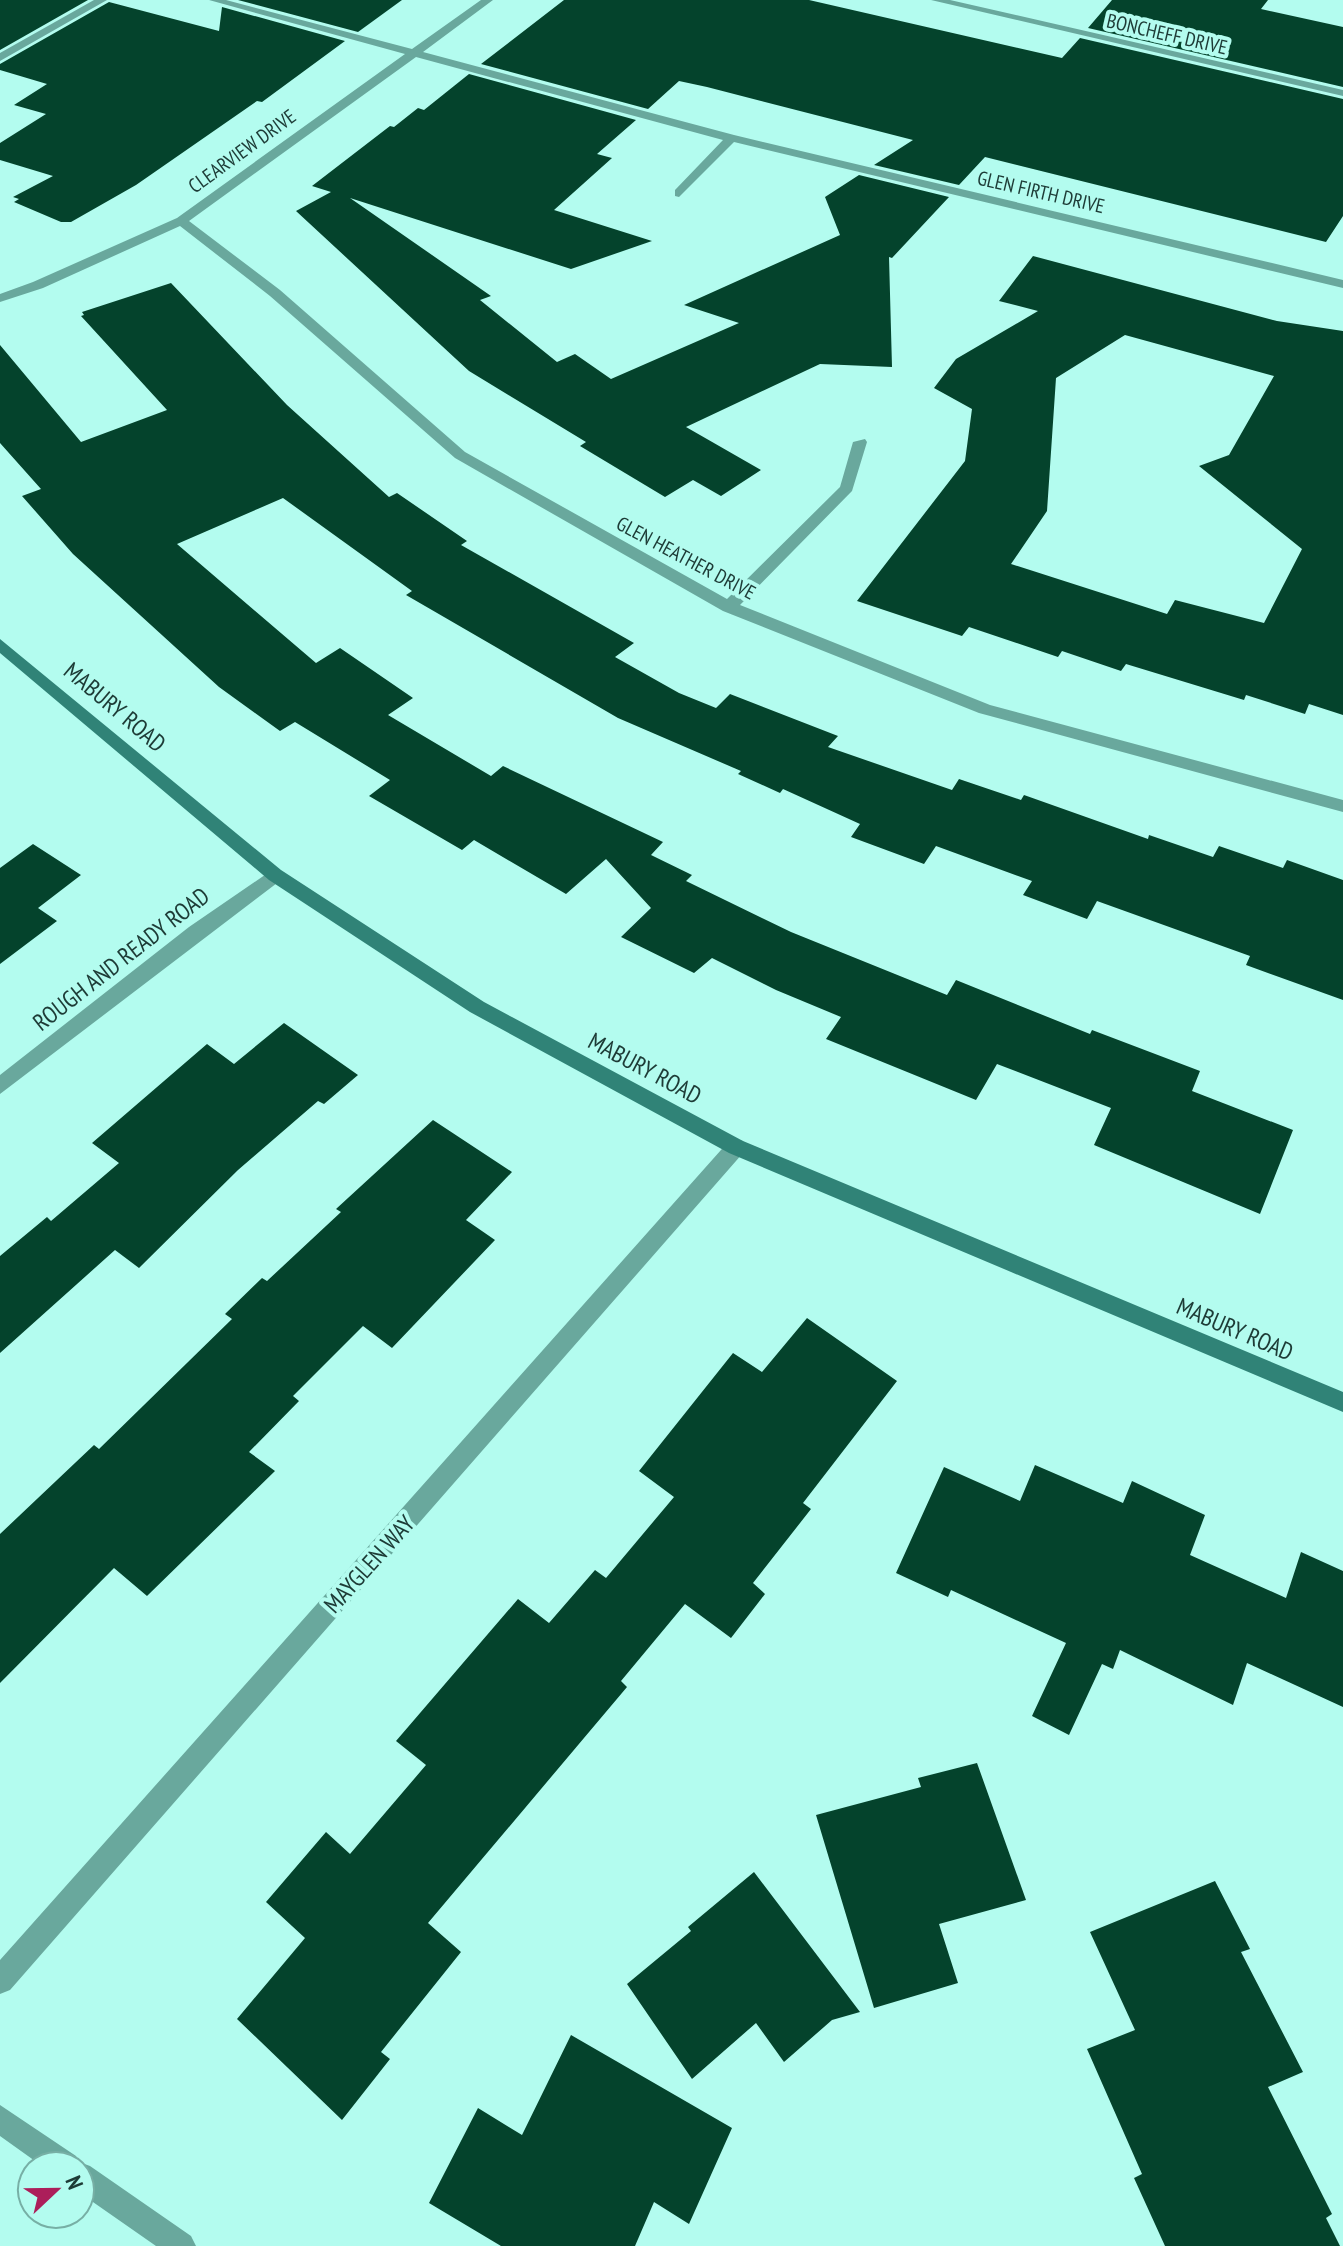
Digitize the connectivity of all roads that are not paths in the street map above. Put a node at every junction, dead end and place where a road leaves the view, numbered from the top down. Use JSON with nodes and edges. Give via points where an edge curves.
{"nodes":[{"id":1,"x":102,"y":0,"type":"edge"},
{"id":2,"x":214,"y":0,"type":"edge"},
{"id":3,"x":488,"y":0,"type":"edge"},
{"id":4,"x":936,"y":0,"type":"edge"},
{"id":5,"x":413,"y":52,"type":"junction"},
{"id":6,"x":0,"y":58,"type":"edge"},
{"id":7,"x":1343,"y":93,"type":"edge"},
{"id":8,"x":731,"y":138,"type":"junction"},
{"id":9,"x":679,"y":193,"type":"dead end"},
{"id":10,"x":181,"y":221,"type":"junction"},
{"id":11,"x":1343,"y":284,"type":"edge"},
{"id":12,"x":0,"y":298,"type":"edge"},
{"id":13,"x":860,"y":442,"type":"dead end"},
{"id":14,"x":729,"y":607,"type":"junction"},
{"id":15,"x":0,"y":644,"type":"edge"},
{"id":16,"x":1343,"y":806,"type":"edge"},
{"id":17,"x":275,"y":875,"type":"junction"},
{"id":18,"x":0,"y":1086,"type":"edge"},
{"id":19,"x":736,"y":1147,"type":"junction"},
{"id":20,"x":1343,"y":1402,"type":"edge"},
{"id":21,"x":0,"y":1980,"type":"edge"},
{"id":22,"x":0,"y":2119,"type":"edge"},
{"id":23,"x":44,"y":2150,"type":"edge"},
{"id":24,"x":96,"y":2187,"type":"edge"},
{"id":25,"x":181,"y":2246,"type":"edge"}],
"edges":[{"from":1,"to":6,"type":"street"},
{"from":2,"to":5,"type":"street","name":"GLEN FIRTH DRIVE"},
{"from":3,"to":5,"type":"street","name":"CLEARVIEW DRIVE"},
{"from":4,"to":7,"type":"street","name":"BONCHEFF DRIVE"},
{"from":5,"to":8,"type":"street","name":"GLEN FIRTH DRIVE"},
{"from":5,"to":10,"type":"street","name":"CLEARVIEW DRIVE"},
{"from":8,"to":9,"type":"street"},
{"from":8,"to":11,"type":"street","name":"GLEN FIRTH DRIVE"},
{"from":10,"to":12,"type":"street","name":"CLEARVIEW DRIVE"},
{"from":10,"to":14,"type":"street","name":"GLEN HEATHER DRIVE","via":[[275,293],[460,455]]},
{"from":13,"to":14,"type":"street","via":[[847,488]]},
{"from":14,"to":16,"type":"street","name":"GLEN HEATHER DRIVE","via":[[985,709]]},
{"from":15,"to":17,"type":"main road","name":"MABURY ROAD"},
{"from":17,"to":18,"type":"street","name":"ROUGH AND READY ROAD"},
{"from":17,"to":19,"type":"main road","name":"MABURY ROAD","via":[[477,1007]]},
{"from":19,"to":20,"type":"main road","name":"MABURY ROAD"},
{"from":19,"to":21,"type":"street","name":"MAYGLEN WAY"},
{"from":22,"to":23,"type":"street"},
{"from":24,"to":25,"type":"street"}]}
